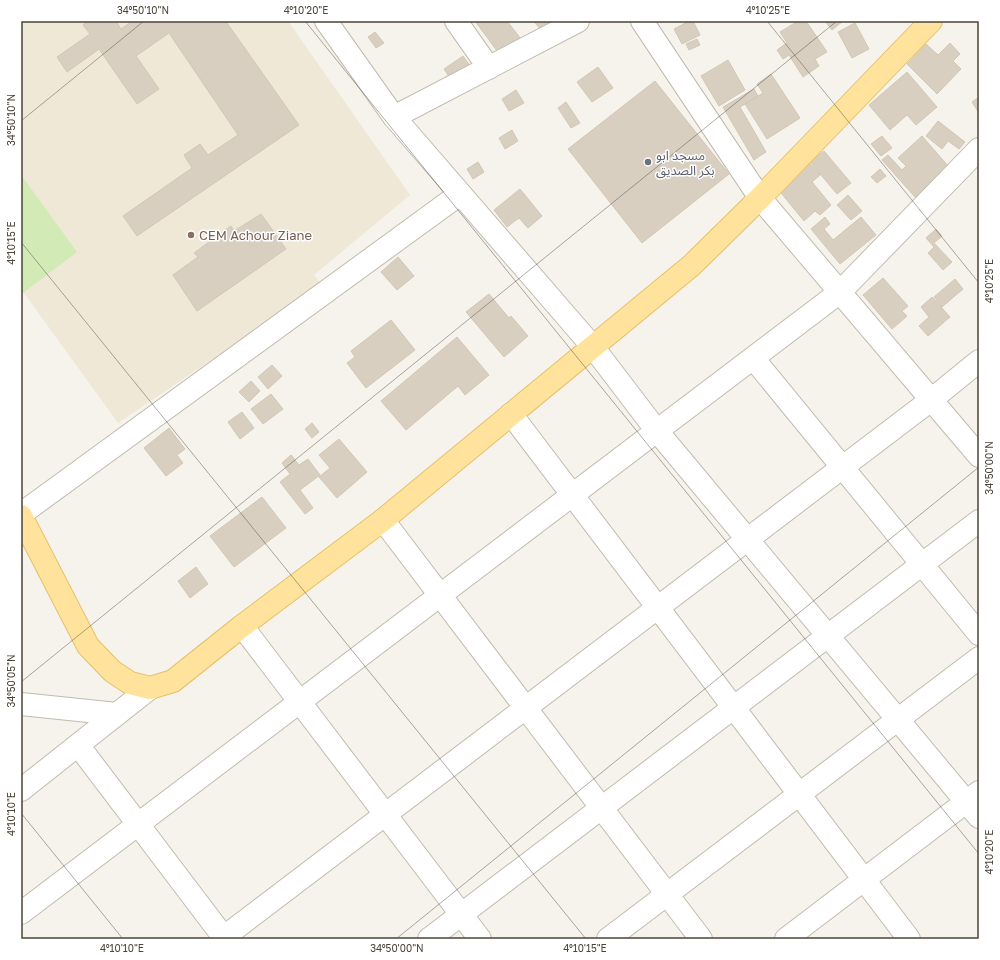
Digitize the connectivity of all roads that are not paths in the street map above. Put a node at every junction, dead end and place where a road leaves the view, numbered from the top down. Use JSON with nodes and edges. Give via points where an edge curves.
{"nodes":[{"id":1,"x":326,"y":21,"type":"edge"},
{"id":2,"x":456,"y":21,"type":"edge"},
{"id":3,"x":578,"y":21,"type":"edge"},
{"id":4,"x":642,"y":21,"type":"edge"},
{"id":5,"x":932,"y":21,"type":"edge"},
{"id":6,"x":489,"y":68,"type":"junction"},
{"id":7,"x":394,"y":117,"type":"junction"},
{"id":8,"x":979,"y":149,"type":"edge"},
{"id":9,"x":460,"y":194,"type":"junction"},
{"id":10,"x":760,"y":198,"type":"junction"},
{"id":11,"x":840,"y":292,"type":"junction"},
{"id":12,"x":593,"y":347,"type":"junction"},
{"id":13,"x":753,"y":358,"type":"junction"},
{"id":14,"x":979,"y":361,"type":"edge"},
{"id":15,"x":931,"y":400,"type":"junction"},
{"id":16,"x":511,"y":414,"type":"junction"},
{"id":17,"x":657,"y":431,"type":"junction"},
{"id":18,"x":979,"y":456,"type":"edge"},
{"id":19,"x":842,"y":467,"type":"junction"},
{"id":20,"x":572,"y":495,"type":"junction"},
{"id":21,"x":21,"y":515,"type":"edge"},
{"id":22,"x":383,"y":520,"type":"junction"},
{"id":23,"x":979,"y":521,"type":"edge"},
{"id":24,"x":748,"y":539,"type":"junction"},
{"id":25,"x":922,"y":564,"type":"junction"},
{"id":26,"x":440,"y":595,"type":"junction"},
{"id":27,"x":657,"y":608,"type":"junction"},
{"id":28,"x":242,"y":626,"type":"junction"},
{"id":29,"x":979,"y":634,"type":"edge"},
{"id":30,"x":828,"y":636,"type":"junction"},
{"id":31,"x":979,"y":658,"type":"edge"},
{"id":32,"x":150,"y":688,"type":"junction"},
{"id":33,"x":300,"y":702,"type":"junction"},
{"id":34,"x":21,"y":704,"type":"edge"},
{"id":35,"x":526,"y":708,"type":"junction"},
{"id":36,"x":733,"y":708,"type":"junction"},
{"id":37,"x":117,"y":714,"type":"junction"},
{"id":38,"x":898,"y":719,"type":"junction"},
{"id":39,"x":78,"y":745,"type":"junction"},
{"id":40,"x":21,"y":790,"type":"edge"},
{"id":41,"x":799,"y":794,"type":"junction"},
{"id":42,"x":975,"y":804,"type":"edge"},
{"id":43,"x":602,"y":808,"type":"junction"},
{"id":44,"x":385,"y":814,"type":"junction"},
{"id":45,"x":138,"y":824,"type":"junction"},
{"id":46,"x":864,"y":880,"type":"junction"},
{"id":47,"x":667,"y":894,"type":"junction"},
{"id":48,"x":21,"y":914,"type":"edge"},
{"id":49,"x":461,"y":914,"type":"junction"},
{"id":50,"x":224,"y":938,"type":"edge"},
{"id":51,"x":429,"y":939,"type":"edge"},
{"id":52,"x":480,"y":939,"type":"edge"},
{"id":53,"x":608,"y":939,"type":"edge"},
{"id":54,"x":701,"y":939,"type":"edge"},
{"id":55,"x":786,"y":939,"type":"edge"},
{"id":56,"x":909,"y":939,"type":"edge"}],
"edges":[{"from":1,"to":7,"type":"street"},
{"from":2,"to":6,"type":"street"},
{"from":3,"to":6,"type":"street"},
{"from":4,"to":10,"type":"street"},
{"from":5,"to":10,"type":"main road"},
{"from":6,"to":7,"type":"street"},
{"from":7,"to":9,"type":"street"},
{"from":8,"to":11,"type":"street"},
{"from":9,"to":12,"type":"street"},
{"from":9,"to":21,"type":"street"},
{"from":10,"to":11,"type":"street"},
{"from":10,"to":12,"type":"main road","via":[[692,265]]},
{"from":11,"to":13,"type":"street"},
{"from":11,"to":15,"type":"street"},
{"from":12,"to":16,"type":"main road"},
{"from":12,"to":17,"type":"street"},
{"from":13,"to":17,"type":"street"},
{"from":13,"to":19,"type":"street"},
{"from":14,"to":15,"type":"street"},
{"from":15,"to":18,"type":"street"},
{"from":15,"to":19,"type":"street"},
{"from":16,"to":20,"type":"street"},
{"from":16,"to":22,"type":"main road"},
{"from":17,"to":20,"type":"street"},
{"from":17,"to":24,"type":"street"},
{"from":19,"to":24,"type":"street"},
{"from":19,"to":25,"type":"street"},
{"from":20,"to":26,"type":"street"},
{"from":20,"to":27,"type":"street"},
{"from":21,"to":32,"type":"main road","via":[[88,646],[112,671],[130,683]]},
{"from":22,"to":26,"type":"street"},
{"from":22,"to":28,"type":"main road"},
{"from":23,"to":25,"type":"street"},
{"from":24,"to":27,"type":"street"},
{"from":24,"to":30,"type":"street"},
{"from":25,"to":29,"type":"street"},
{"from":25,"to":30,"type":"street"},
{"from":26,"to":33,"type":"street"},
{"from":26,"to":35,"type":"street"},
{"from":27,"to":35,"type":"street"},
{"from":27,"to":36,"type":"street"},
{"from":28,"to":32,"type":"main road","via":[[173,681]]},
{"from":28,"to":33,"type":"street"},
{"from":30,"to":36,"type":"street"},
{"from":30,"to":38,"type":"street"},
{"from":31,"to":38,"type":"street"},
{"from":32,"to":37,"type":"street"},
{"from":33,"to":44,"type":"street"},
{"from":33,"to":45,"type":"street"},
{"from":34,"to":37,"type":"street"},
{"from":35,"to":43,"type":"street"},
{"from":35,"to":44,"type":"street"},
{"from":36,"to":41,"type":"street"},
{"from":36,"to":43,"type":"street"},
{"from":37,"to":39,"type":"street"},
{"from":38,"to":41,"type":"street"},
{"from":38,"to":42,"type":"street"},
{"from":39,"to":40,"type":"street"},
{"from":39,"to":45,"type":"street"},
{"from":41,"to":46,"type":"street"},
{"from":41,"to":47,"type":"street"},
{"from":42,"to":46,"type":"street"},
{"from":43,"to":47,"type":"street"},
{"from":43,"to":49,"type":"street"},
{"from":44,"to":49,"type":"street"},
{"from":44,"to":50,"type":"street"},
{"from":45,"to":48,"type":"street"},
{"from":45,"to":50,"type":"street"},
{"from":46,"to":55,"type":"street"},
{"from":46,"to":56,"type":"street"},
{"from":47,"to":53,"type":"street"},
{"from":47,"to":54,"type":"street"},
{"from":49,"to":51,"type":"street"},
{"from":49,"to":52,"type":"street"}]}
